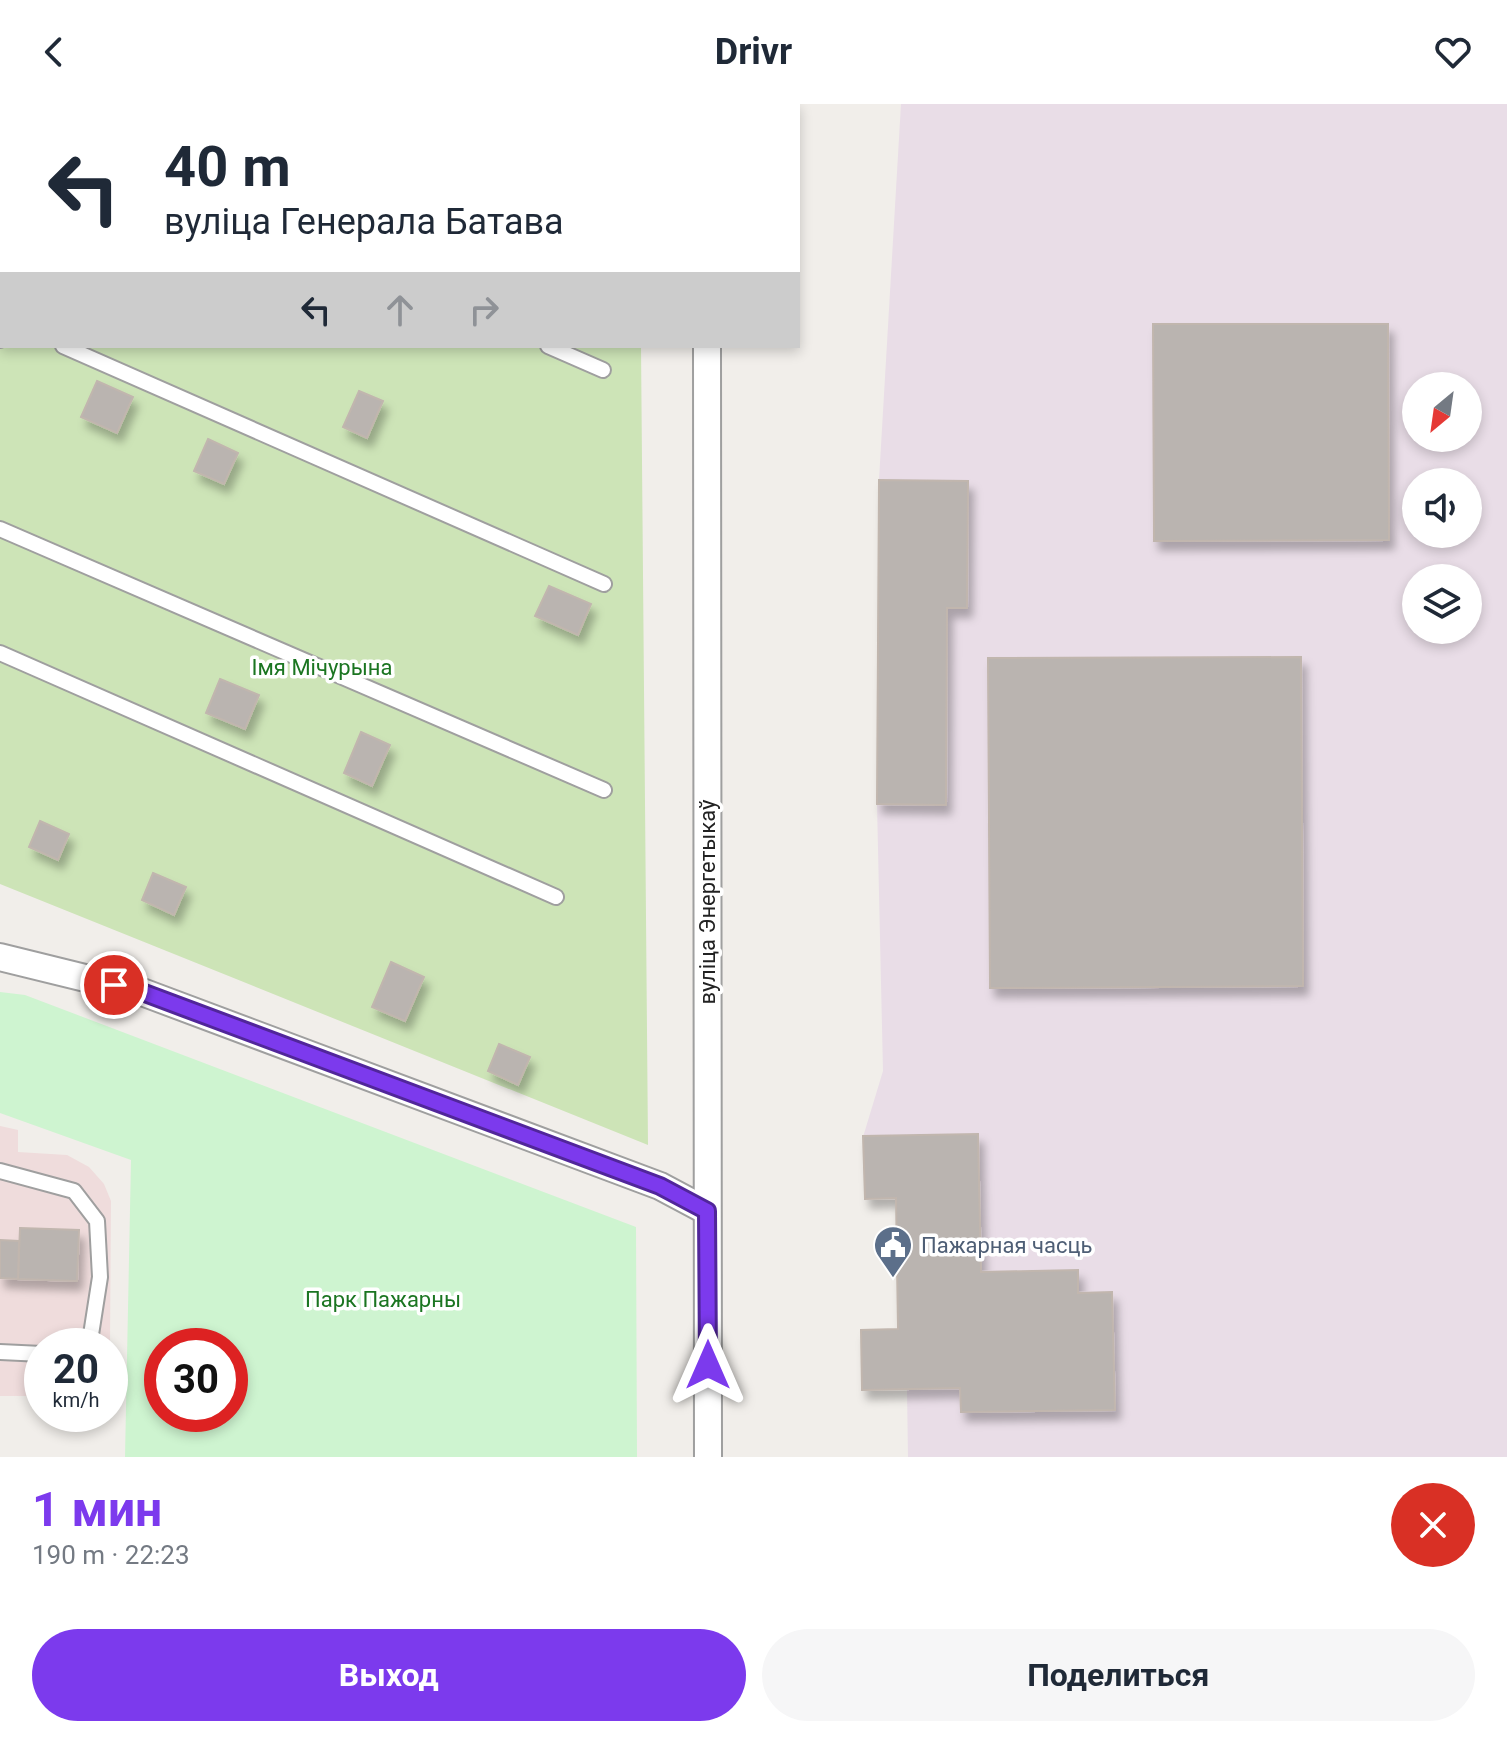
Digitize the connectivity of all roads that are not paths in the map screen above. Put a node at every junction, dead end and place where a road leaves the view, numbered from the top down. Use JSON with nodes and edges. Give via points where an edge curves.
{"nodes":[{"id":1,"x":68,"y":348,"type":"edge"},
{"id":2,"x":553,"y":348,"type":"edge"},
{"id":3,"x":707,"y":348,"type":"edge"},
{"id":4,"x":603,"y":370,"type":"dead end"},
{"id":5,"x":0,"y":529,"type":"edge"},
{"id":6,"x":604,"y":584,"type":"dead end"},
{"id":7,"x":0,"y":653,"type":"edge"},
{"id":8,"x":604,"y":790,"type":"dead end"},
{"id":9,"x":556,"y":897,"type":"dead end"},
{"id":10,"x":1,"y":957,"type":"edge"},
{"id":11,"x":0,"y":1171,"type":"edge"},
{"id":12,"x":707,"y":1211,"type":"junction"},
{"id":13,"x":92,"y":1328,"type":"edge"},
{"id":14,"x":0,"y":1352,"type":"edge"},
{"id":15,"x":24,"y":1353,"type":"edge"},
{"id":16,"x":708,"y":1457,"type":"edge"}],
"edges":[{"from":1,"to":6,"type":"lane"},
{"from":2,"to":4,"type":"lane"},
{"from":3,"to":12,"type":"street","name":"вуліца Энергетыкаў"},
{"from":5,"to":8,"type":"lane"},
{"from":7,"to":9,"type":"lane"},
{"from":10,"to":12,"type":"street","via":[[142,992],[660,1186]]},
{"from":11,"to":13,"type":"lane","via":[[74,1191],[97,1221],[100,1277]]},
{"from":12,"to":16,"type":"street","name":"вуліца Энергетыкаў"},
{"from":14,"to":15,"type":"lane"}]}
